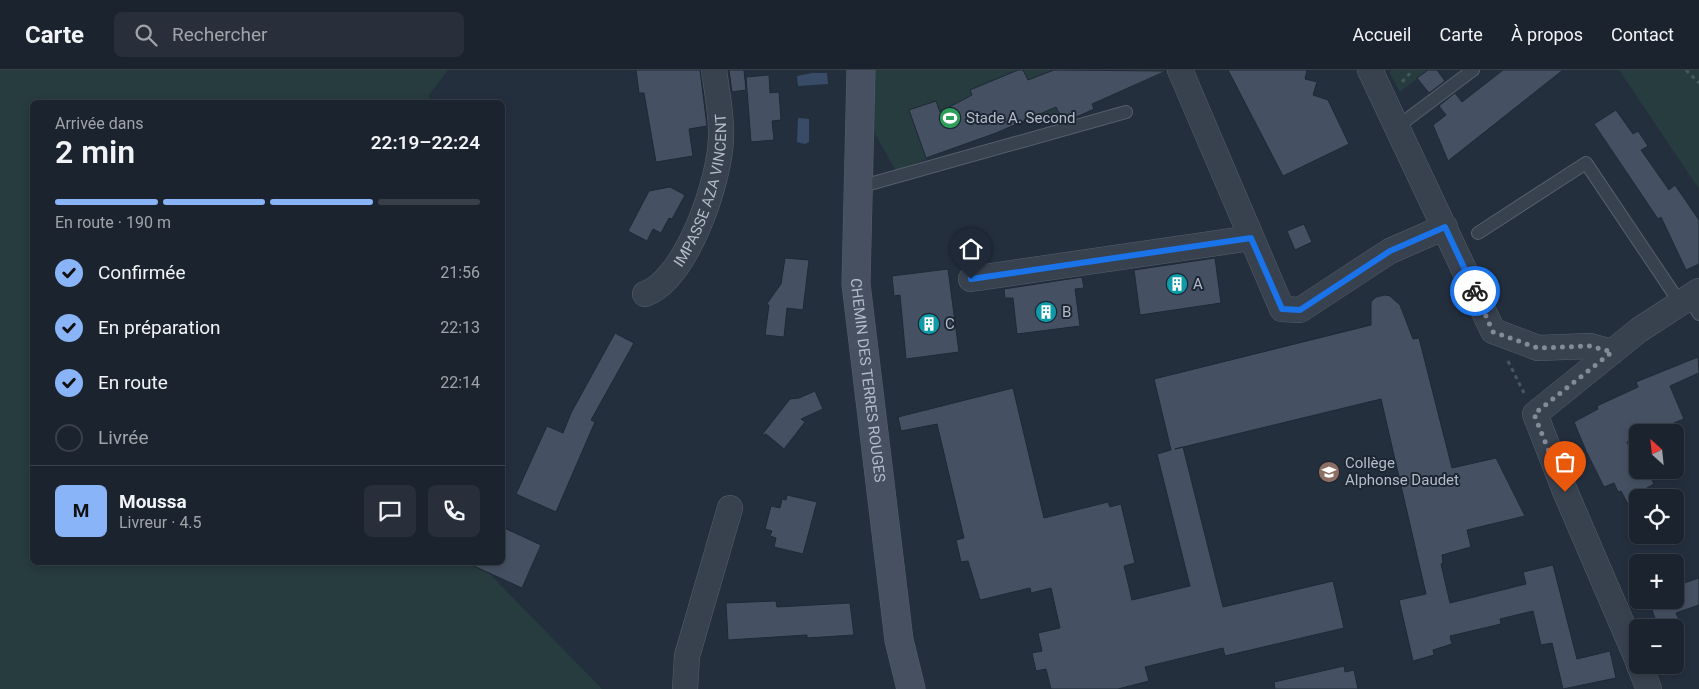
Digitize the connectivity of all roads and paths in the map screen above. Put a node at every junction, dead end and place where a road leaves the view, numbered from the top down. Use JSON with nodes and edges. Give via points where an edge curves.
{"nodes":[{"id":1,"x":714,"y":70,"type":"edge"},
{"id":2,"x":861,"y":70,"type":"edge"},
{"id":3,"x":1180,"y":70,"type":"edge"},
{"id":4,"x":1370,"y":70,"type":"edge"},
{"id":5,"x":1413,"y":70,"type":"edge"},
{"id":6,"x":1473,"y":70,"type":"edge"},
{"id":7,"x":1686,"y":70,"type":"edge"},
{"id":8,"x":1699,"y":83,"type":"edge"},
{"id":9,"x":1396,"y":88,"type":"dead end"},
{"id":10,"x":1126,"y":112,"type":"dead end"},
{"id":11,"x":1397,"y":127,"type":"junction"},
{"id":12,"x":859,"y":187,"type":"junction"},
{"id":13,"x":1445,"y":227,"type":"junction"},
{"id":14,"x":1478,"y":233,"type":"dead end"},
{"id":15,"x":1251,"y":238,"type":"junction"},
{"id":16,"x":971,"y":279,"type":"dead end"},
{"id":17,"x":645,"y":294,"type":"dead end"},
{"id":18,"x":1692,"y":301,"type":"edge"},
{"id":19,"x":1493,"y":332,"type":"junction"},
{"id":20,"x":1612,"y":352,"type":"junction"},
{"id":21,"x":1534,"y":414,"type":"junction"},
{"id":22,"x":730,"y":508,"type":"dead end"},
{"id":23,"x":1629,"y":639,"type":"edge"},
{"id":24,"x":1643,"y":674,"type":"edge"},
{"id":25,"x":685,"y":689,"type":"edge"},
{"id":26,"x":911,"y":689,"type":"edge"},
{"id":27,"x":1649,"y":689,"type":"edge"}],
"edges":[{"from":1,"to":17,"type":"street","name":"IMPASSE AZA VINCENT","via":[[721,125],[716,179],[678,266],[664,283]]},
{"from":2,"to":12,"type":"main road","name":"CHEMIN DES TERRES ROUGES"},
{"from":3,"to":15,"type":"street"},
{"from":4,"to":11,"type":"street"},
{"from":5,"to":9,"type":"path"},
{"from":6,"to":11,"type":"lane"},
{"from":7,"to":8,"type":"path"},
{"from":10,"to":12,"type":"lane"},
{"from":11,"to":13,"type":"street"},
{"from":12,"to":26,"type":"main road","name":"CHEMIN DES TERRES ROUGES","via":[[856,249],[859,319],[898,630]]},
{"from":13,"to":15,"type":"street","via":[[1390,251],[1300,310],[1282,309]]},
{"from":13,"to":19,"type":"street"},
{"from":14,"to":18,"type":"lane","via":[[1586,163]]},
{"from":15,"to":16,"type":"street"},
{"from":18,"to":20,"type":"street","via":[[1639,330]]},
{"from":19,"to":20,"type":"street","via":[[1538,348],[1590,346]]},
{"from":19,"to":21,"type":"path"},
{"from":20,"to":21,"type":"street"},
{"from":21,"to":23,"type":"street"},
{"from":22,"to":25,"type":"street","via":[[687,656]]},
{"from":24,"to":27,"type":"street"}]}
